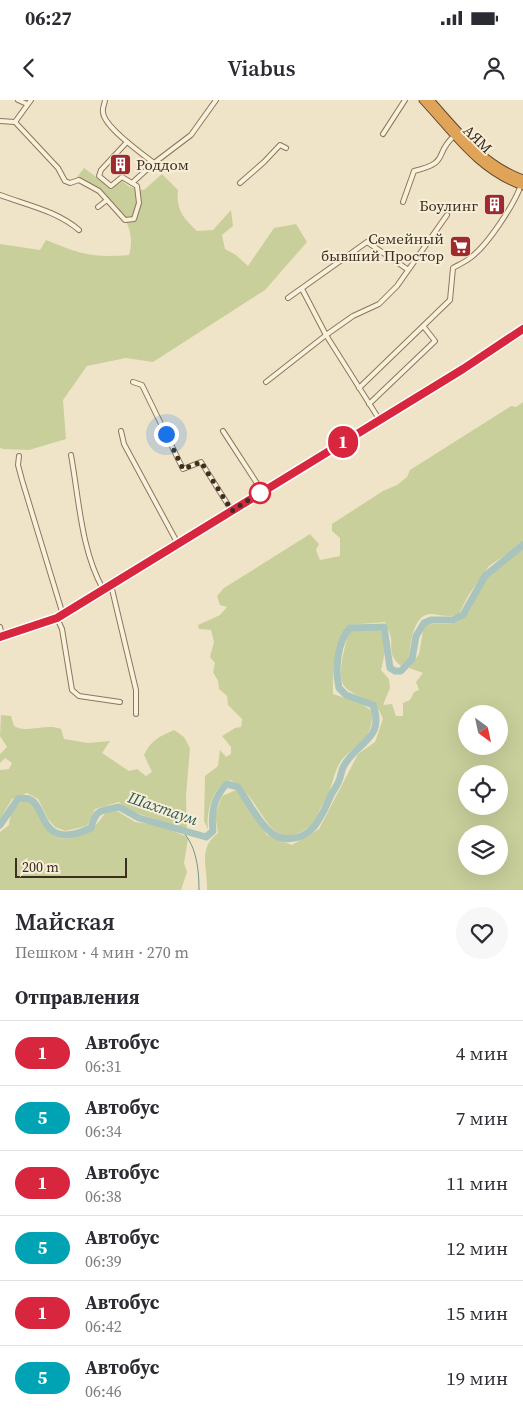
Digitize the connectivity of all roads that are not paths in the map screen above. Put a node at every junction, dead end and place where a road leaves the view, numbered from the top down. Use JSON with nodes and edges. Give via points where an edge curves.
{"nodes":[{"id":1,"x":18,"y":100,"type":"edge"},
{"id":2,"x":31,"y":100,"type":"edge"},
{"id":3,"x":106,"y":100,"type":"edge"},
{"id":4,"x":216,"y":100,"type":"edge"},
{"id":5,"x":405,"y":100,"type":"edge"},
{"id":6,"x":423,"y":100,"type":"edge"},
{"id":7,"x":430,"y":100,"type":"edge"},
{"id":8,"x":27,"y":104,"type":"junction"},
{"id":9,"x":0,"y":121,"type":"edge"},
{"id":10,"x":15,"y":122,"type":"junction"},
{"id":11,"x":383,"y":134,"type":"dead end"},
{"id":12,"x":454,"y":136,"type":"junction"},
{"id":13,"x":128,"y":142,"type":"junction"},
{"id":14,"x":286,"y":148,"type":"dead end"},
{"id":15,"x":154,"y":163,"type":"junction"},
{"id":16,"x":132,"y":183,"type":"junction"},
{"id":17,"x":240,"y":183,"type":"dead end"},
{"id":18,"x":522,"y":183,"type":"edge"},
{"id":19,"x":0,"y":195,"type":"edge"},
{"id":20,"x":107,"y":200,"type":"junction"},
{"id":21,"x":404,"y":202,"type":"dead end"},
{"id":22,"x":98,"y":207,"type":"dead end"},
{"id":23,"x":447,"y":215,"type":"dead end"},
{"id":24,"x":79,"y":230,"type":"dead end"},
{"id":25,"x":407,"y":269,"type":"junction"},
{"id":26,"x":302,"y":290,"type":"junction"},
{"id":27,"x":288,"y":298,"type":"dead end"},
{"id":28,"x":424,"y":327,"type":"junction"},
{"id":29,"x":523,"y":329,"type":"edge"},
{"id":30,"x":326,"y":335,"type":"junction"},
{"id":31,"x":133,"y":382,"type":"dead end"},
{"id":32,"x":266,"y":382,"type":"dead end"},
{"id":33,"x":359,"y":388,"type":"junction"},
{"id":34,"x":368,"y":404,"type":"junction"},
{"id":35,"x":379,"y":419,"type":"junction"},
{"id":36,"x":121,"y":431,"type":"dead end"},
{"id":37,"x":223,"y":431,"type":"dead end"},
{"id":38,"x":71,"y":455,"type":"dead end"},
{"id":39,"x":19,"y":456,"type":"dead end"},
{"id":40,"x":262,"y":491,"type":"junction"},
{"id":41,"x":232,"y":511,"type":"junction"},
{"id":42,"x":178,"y":544,"type":"junction"},
{"id":43,"x":111,"y":585,"type":"junction"},
{"id":44,"x":103,"y":589,"type":"junction"},
{"id":45,"x":60,"y":616,"type":"junction"},
{"id":46,"x":0,"y":627,"type":"edge"},
{"id":47,"x":1,"y":636,"type":"edge"},
{"id":48,"x":120,"y":702,"type":"dead end"},
{"id":49,"x":136,"y":714,"type":"dead end"}],
"edges":[{"from":1,"to":8,"type":"street"},
{"from":2,"to":8,"type":"street"},
{"from":3,"to":13,"type":"street","via":[[102,113],[105,120]]},
{"from":4,"to":15,"type":"street","via":[[191,135]]},
{"from":5,"to":11,"type":"street"},
{"from":6,"to":12,"type":"highway","name":"АЯМ"},
{"from":7,"to":18,"type":"highway","name":"АЯМ","via":[[471,146]]},
{"from":8,"to":10,"type":"street"},
{"from":9,"to":10,"type":"street"},
{"from":10,"to":20,"type":"street","via":[[58,168],[65,181],[79,180],[99,191]]},
{"from":12,"to":18,"type":"highway","name":"АЯМ","via":[[484,165]]},
{"from":12,"to":21,"type":"street","via":[[440,160],[432,166],[414,170]]},
{"from":13,"to":15,"type":"street"},
{"from":13,"to":16,"type":"street","via":[[99,176],[111,186],[122,177]]},
{"from":14,"to":17,"type":"street","via":[[280,145]]},
{"from":15,"to":16,"type":"street"},
{"from":16,"to":20,"type":"street","via":[[136,186],[139,203],[134,219],[125,220]]},
{"from":18,"to":28,"type":"street","via":[[512,207],[482,247],[453,268],[450,300]]},
{"from":19,"to":24,"type":"street","via":[[55,214]]},
{"from":20,"to":22,"type":"street"},
{"from":23,"to":25,"type":"street"},
{"from":25,"to":26,"type":"street","via":[[367,242]]},
{"from":25,"to":30,"type":"street","via":[[397,286],[379,304],[353,316]]},
{"from":26,"to":27,"type":"street"},
{"from":26,"to":30,"type":"street"},
{"from":28,"to":33,"type":"street"},
{"from":28,"to":34,"type":"street","via":[[434,341]]},
{"from":29,"to":35,"type":"street"},
{"from":30,"to":32,"type":"street"},
{"from":30,"to":33,"type":"street"},
{"from":31,"to":41,"type":"street","via":[[142,386],[183,469],[201,462]]},
{"from":33,"to":34,"type":"street"},
{"from":34,"to":35,"type":"street"},
{"from":35,"to":40,"type":"street"},
{"from":36,"to":42,"type":"street","via":[[124,444]]},
{"from":37,"to":40,"type":"street"},
{"from":38,"to":44,"type":"street","via":[[86,540]]},
{"from":39,"to":45,"type":"street","via":[[18,465]]},
{"from":40,"to":41,"type":"street"},
{"from":41,"to":42,"type":"street"},
{"from":42,"to":43,"type":"street"},
{"from":43,"to":44,"type":"street"},
{"from":43,"to":49,"type":"street","via":[[136,690]]},
{"from":44,"to":45,"type":"street"},
{"from":45,"to":47,"type":"street"},
{"from":45,"to":48,"type":"street","via":[[72,690],[79,696]]},
{"from":46,"to":47,"type":"street"}]}
